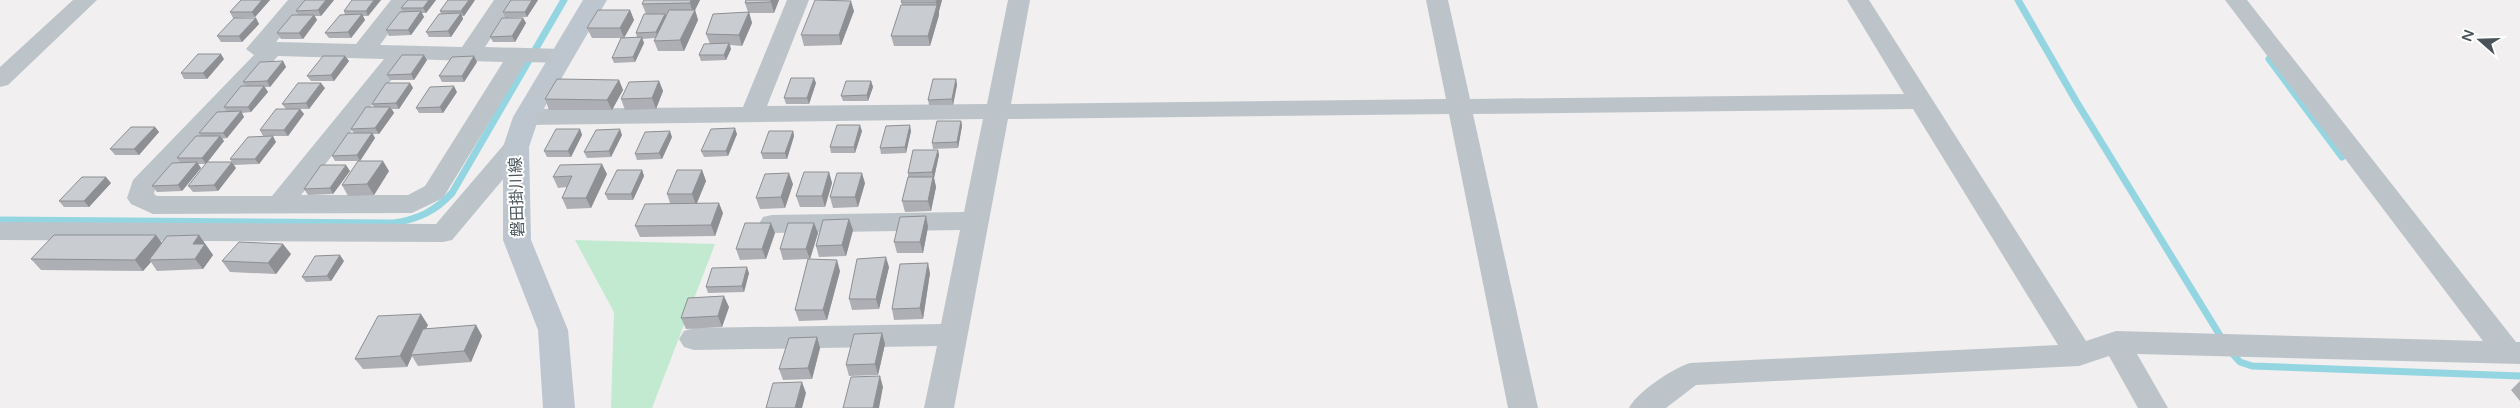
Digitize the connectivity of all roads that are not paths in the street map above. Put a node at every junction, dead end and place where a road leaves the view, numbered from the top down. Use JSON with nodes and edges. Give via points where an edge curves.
{"nodes":[{"id":1,"x":86,"y":0,"type":"edge"},
{"id":2,"x":300,"y":0,"type":"edge"},
{"id":3,"x":402,"y":0,"type":"edge"},
{"id":4,"x":504,"y":0,"type":"edge"},
{"id":5,"x":595,"y":0,"type":"edge"},
{"id":6,"x":798,"y":0,"type":"edge"},
{"id":7,"x":1019,"y":0,"type":"edge"},
{"id":8,"x":1437,"y":0,"type":"edge"},
{"id":9,"x":1858,"y":0,"type":"edge"},
{"id":10,"x":2236,"y":0,"type":"edge"},
{"id":11,"x":272,"y":49,"type":"junction"},
{"id":12,"x":363,"y":51,"type":"junction"},
{"id":13,"x":402,"y":52,"type":"junction"},
{"id":14,"x":469,"y":54,"type":"junction"},
{"id":15,"x":519,"y":55,"type":"junction"},
{"id":16,"x":562,"y":56,"type":"junction"},
{"id":17,"x":0,"y":80,"type":"edge"},
{"id":18,"x":1919,"y":101,"type":"junction"},
{"id":19,"x":1459,"y":106,"type":"junction"},
{"id":20,"x":999,"y":111,"type":"junction"},
{"id":21,"x":752,"y":114,"type":"junction"},
{"id":22,"x":526,"y":117,"type":"junction"},
{"id":23,"x":516,"y":147,"type":"junction"},
{"id":24,"x":280,"y":204,"type":"junction"},
{"id":25,"x":976,"y":221,"type":"junction"},
{"id":26,"x":772,"y":224,"type":"edge"},
{"id":27,"x":0,"y":230,"type":"edge"},
{"id":28,"x":954,"y":335,"type":"junction"},
{"id":29,"x":694,"y":339,"type":"dead end"},
{"id":30,"x":2116,"y":342,"type":"junction"},
{"id":31,"x":2514,"y":352,"type":"edge"},
{"id":32,"x":2079,"y":355,"type":"junction"},
{"id":33,"x":559,"y":408,"type":"edge"},
{"id":34,"x":940,"y":408,"type":"edge"},
{"id":35,"x":1523,"y":408,"type":"edge"},
{"id":36,"x":1644,"y":408,"type":"edge"},
{"id":37,"x":2153,"y":408,"type":"edge"}],
"edges":[{"from":1,"to":17,"type":"street"},
{"from":2,"to":11,"type":"street","via":[[258,49]]},
{"from":3,"to":12,"type":"street"},
{"from":4,"to":14,"type":"street"},
{"from":5,"to":16,"type":"main road","name":"磐田掛川線"},
{"from":6,"to":21,"type":"street"},
{"from":7,"to":20,"type":"street"},
{"from":8,"to":19,"type":"street"},
{"from":9,"to":18,"type":"street"},
{"from":10,"to":31,"type":"street"},
{"from":11,"to":12,"type":"street"},
{"from":11,"to":24,"type":"street","via":[[142,186],[140,198],[153,205]]},
{"from":12,"to":13,"type":"street"},
{"from":13,"to":14,"type":"street"},
{"from":13,"to":24,"type":"street"},
{"from":14,"to":15,"type":"street"},
{"from":15,"to":16,"type":"street"},
{"from":15,"to":24,"type":"street","via":[[434,192],[412,204]]},
{"from":16,"to":22,"type":"main road","name":"磐田掛川線"},
{"from":18,"to":19,"type":"street"},
{"from":18,"to":32,"type":"street"},
{"from":19,"to":20,"type":"street"},
{"from":19,"to":35,"type":"street"},
{"from":20,"to":21,"type":"street"},
{"from":20,"to":25,"type":"street"},
{"from":21,"to":22,"type":"street"},
{"from":22,"to":23,"type":"main road","name":"磐田掛川線"},
{"from":23,"to":27,"type":"street","via":[[443,233]]},
{"from":23,"to":33,"type":"main road","name":"磐田掛川線","via":[[517,240],[553,330]]},
{"from":25,"to":26,"type":"street"},
{"from":25,"to":28,"type":"street"},
{"from":28,"to":29,"type":"street"},
{"from":28,"to":34,"type":"street"},
{"from":30,"to":31,"type":"street"},
{"from":30,"to":32,"type":"street"},
{"from":30,"to":37,"type":"street"},
{"from":32,"to":36,"type":"street","via":[[1690,374]]}]}
